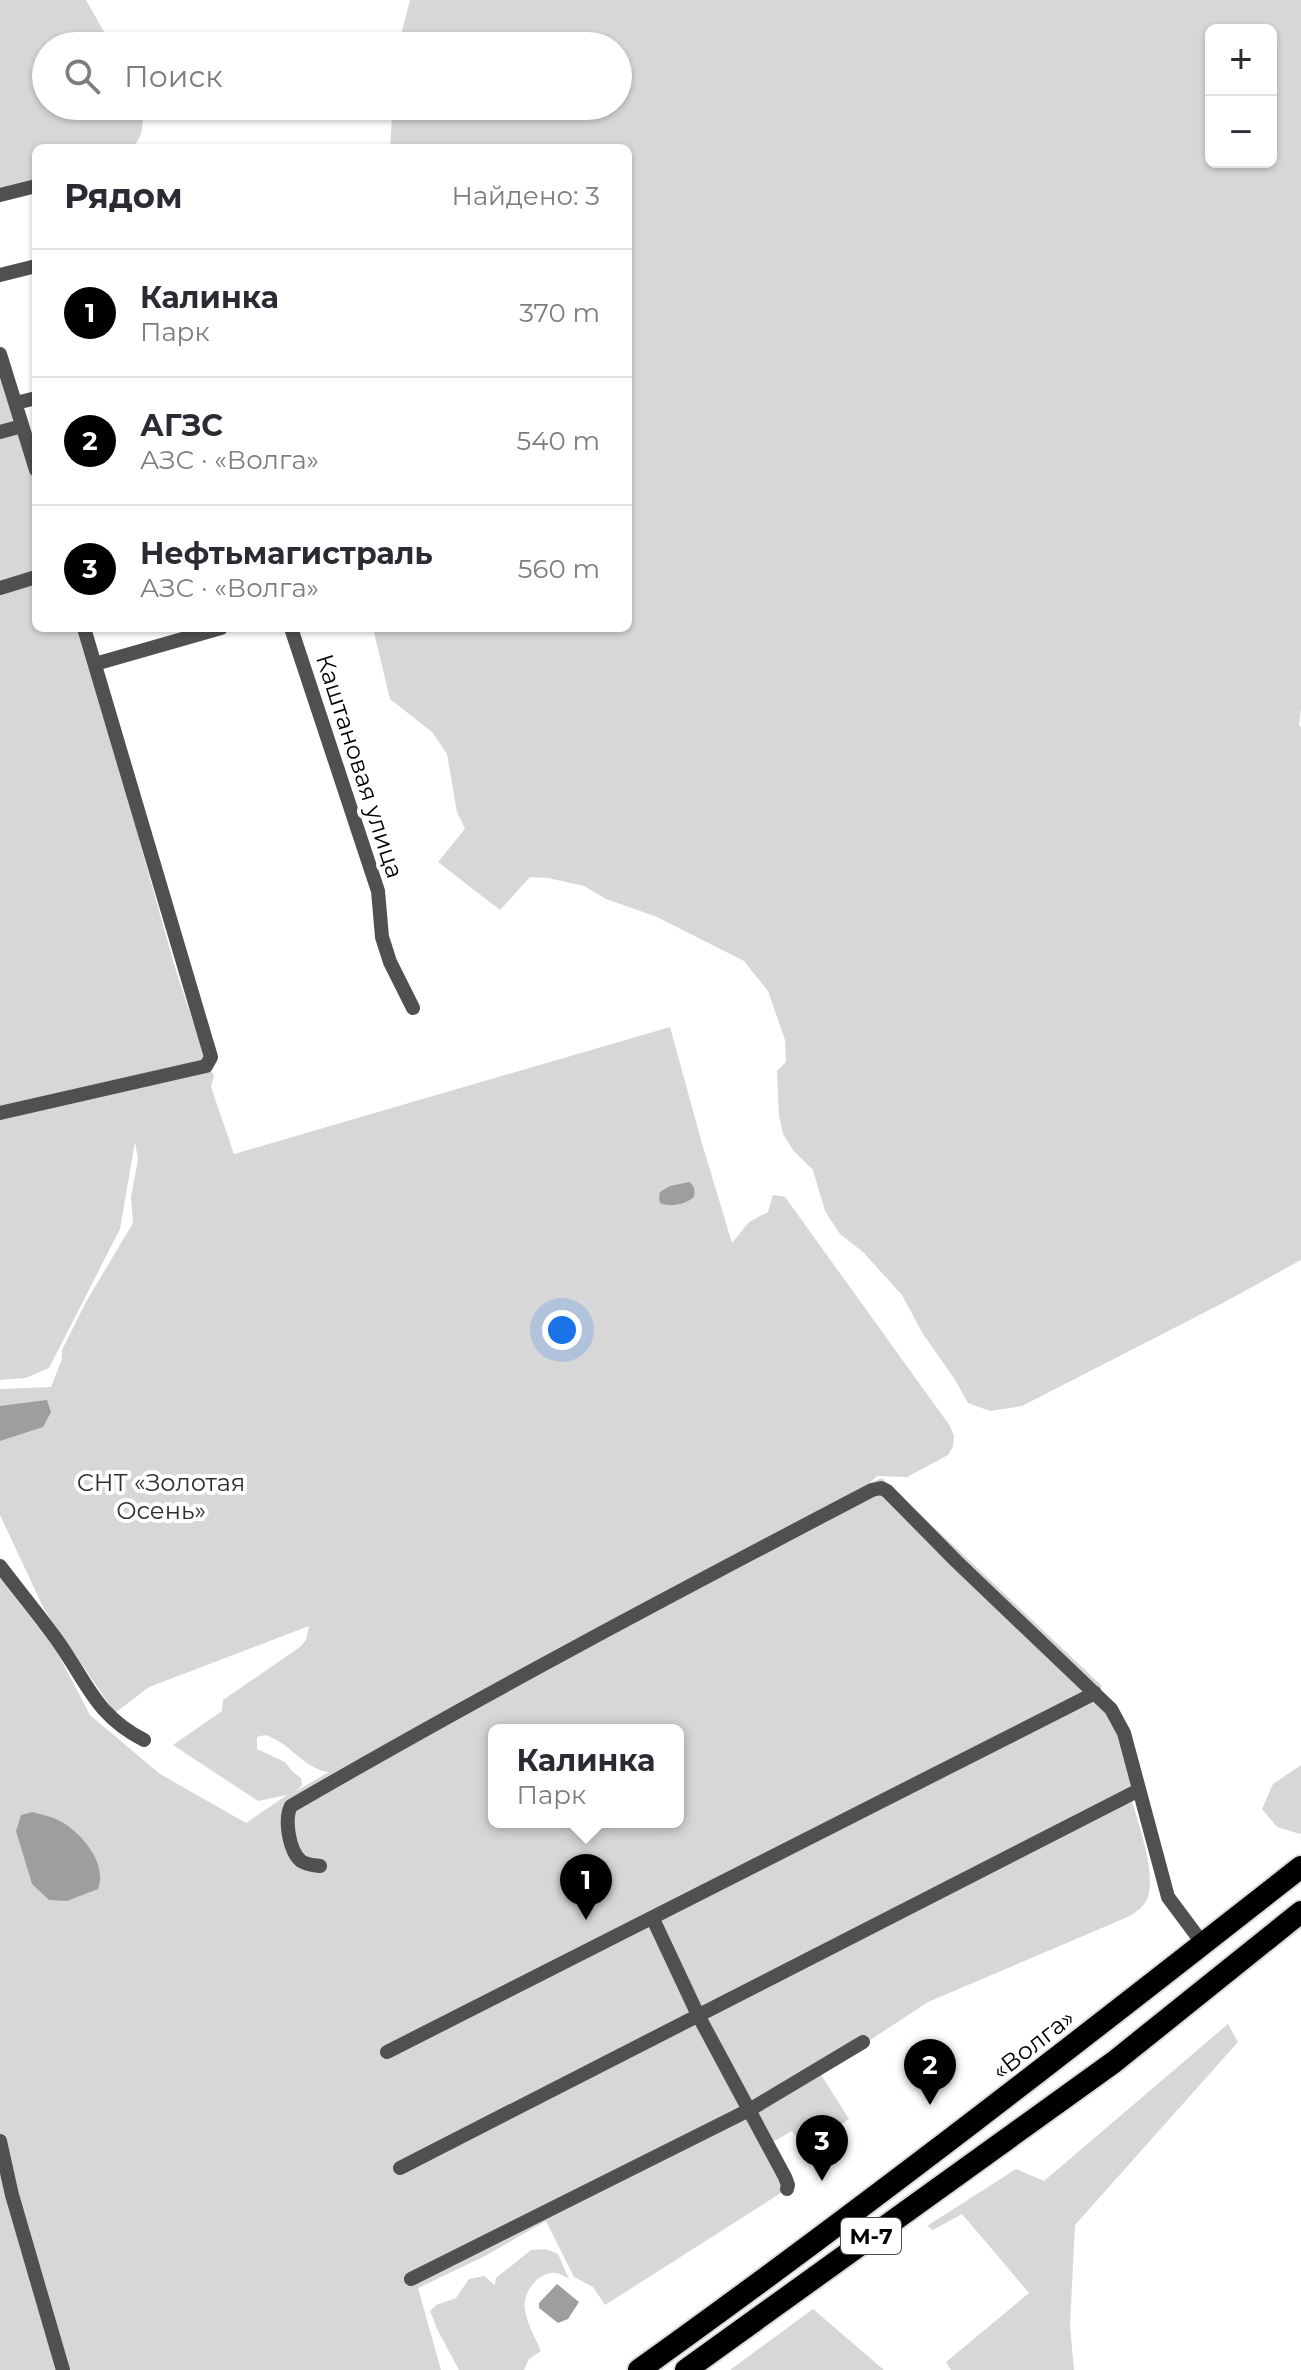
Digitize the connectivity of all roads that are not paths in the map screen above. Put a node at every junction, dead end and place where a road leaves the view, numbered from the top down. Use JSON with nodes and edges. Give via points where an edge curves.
{"nodes":[{"id":1,"x":32,"y":187,"type":"edge"},
{"id":2,"x":0,"y":195,"type":"edge"},
{"id":3,"x":32,"y":267,"type":"edge"},
{"id":4,"x":0,"y":275,"type":"edge"},
{"id":5,"x":0,"y":354,"type":"edge"},
{"id":6,"x":32,"y":399,"type":"edge"},
{"id":7,"x":16,"y":403,"type":"junction"},
{"id":8,"x":22,"y":426,"type":"junction"},
{"id":9,"x":0,"y":432,"type":"edge"},
{"id":10,"x":32,"y":457,"type":"edge"},
{"id":11,"x":32,"y":578,"type":"edge"},
{"id":12,"x":0,"y":588,"type":"edge"},
{"id":13,"x":85,"y":632,"type":"edge"},
{"id":14,"x":207,"y":632,"type":"edge"},
{"id":15,"x":292,"y":632,"type":"edge"},
{"id":16,"x":95,"y":664,"type":"junction"},
{"id":17,"x":413,"y":1008,"type":"dead end"},
{"id":18,"x":0,"y":1113,"type":"edge"},
{"id":19,"x":0,"y":1566,"type":"edge"},
{"id":20,"x":1095,"y":1693,"type":"junction"},
{"id":21,"x":144,"y":1740,"type":"dead end"},
{"id":22,"x":1139,"y":1790,"type":"junction"},
{"id":23,"x":320,"y":1866,"type":"dead end"},
{"id":24,"x":1301,"y":1867,"type":"edge"},
{"id":25,"x":1301,"y":1912,"type":"edge"},
{"id":26,"x":653,"y":1919,"type":"junction"},
{"id":27,"x":1203,"y":1944,"type":"junction"},
{"id":28,"x":698,"y":2015,"type":"junction"},
{"id":29,"x":863,"y":2042,"type":"dead end"},
{"id":30,"x":387,"y":2052,"type":"dead end"},
{"id":31,"x":751,"y":2109,"type":"junction"},
{"id":32,"x":0,"y":2141,"type":"edge"},
{"id":33,"x":400,"y":2168,"type":"dead end"},
{"id":34,"x":787,"y":2189,"type":"dead end"},
{"id":35,"x":411,"y":2279,"type":"dead end"},
{"id":36,"x":63,"y":2370,"type":"edge"},
{"id":37,"x":639,"y":2370,"type":"edge"},
{"id":38,"x":686,"y":2370,"type":"edge"}],
"edges":[{"from":1,"to":2,"type":"street"},
{"from":3,"to":4,"type":"street"},
{"from":5,"to":7,"type":"street"},
{"from":6,"to":7,"type":"street"},
{"from":7,"to":8,"type":"street"},
{"from":8,"to":9,"type":"street"},
{"from":8,"to":10,"type":"street"},
{"from":11,"to":12,"type":"street"},
{"from":13,"to":16,"type":"street"},
{"from":14,"to":16,"type":"street"},
{"from":15,"to":17,"type":"street","name":"Каштановая улица","via":[[378,891],[390,962]]},
{"from":16,"to":18,"type":"street","via":[[211,1057],[206,1066]]},
{"from":19,"to":21,"type":"street","via":[[103,1710]]},
{"from":20,"to":22,"type":"street","via":[[1124,1733]]},
{"from":20,"to":23,"type":"street","via":[[887,1491],[872,1490],[291,1806],[287,1826],[297,1855]]},
{"from":20,"to":26,"type":"street"},
{"from":22,"to":27,"type":"street","via":[[1168,1897]]},
{"from":22,"to":28,"type":"street"},
{"from":24,"to":27,"type":"highway","name":"«Волга»","number":"М-7"},
{"from":25,"to":38,"type":"highway","number":"М-7","via":[[1114,2062]]},
{"from":26,"to":28,"type":"street"},
{"from":26,"to":30,"type":"street"},
{"from":27,"to":37,"type":"highway","name":"«Волга»","number":"М-7","via":[[1016,2091]]},
{"from":28,"to":31,"type":"street"},
{"from":28,"to":33,"type":"street"},
{"from":29,"to":31,"type":"street"},
{"from":31,"to":34,"type":"street"},
{"from":31,"to":35,"type":"street"},
{"from":32,"to":36,"type":"street"}]}
